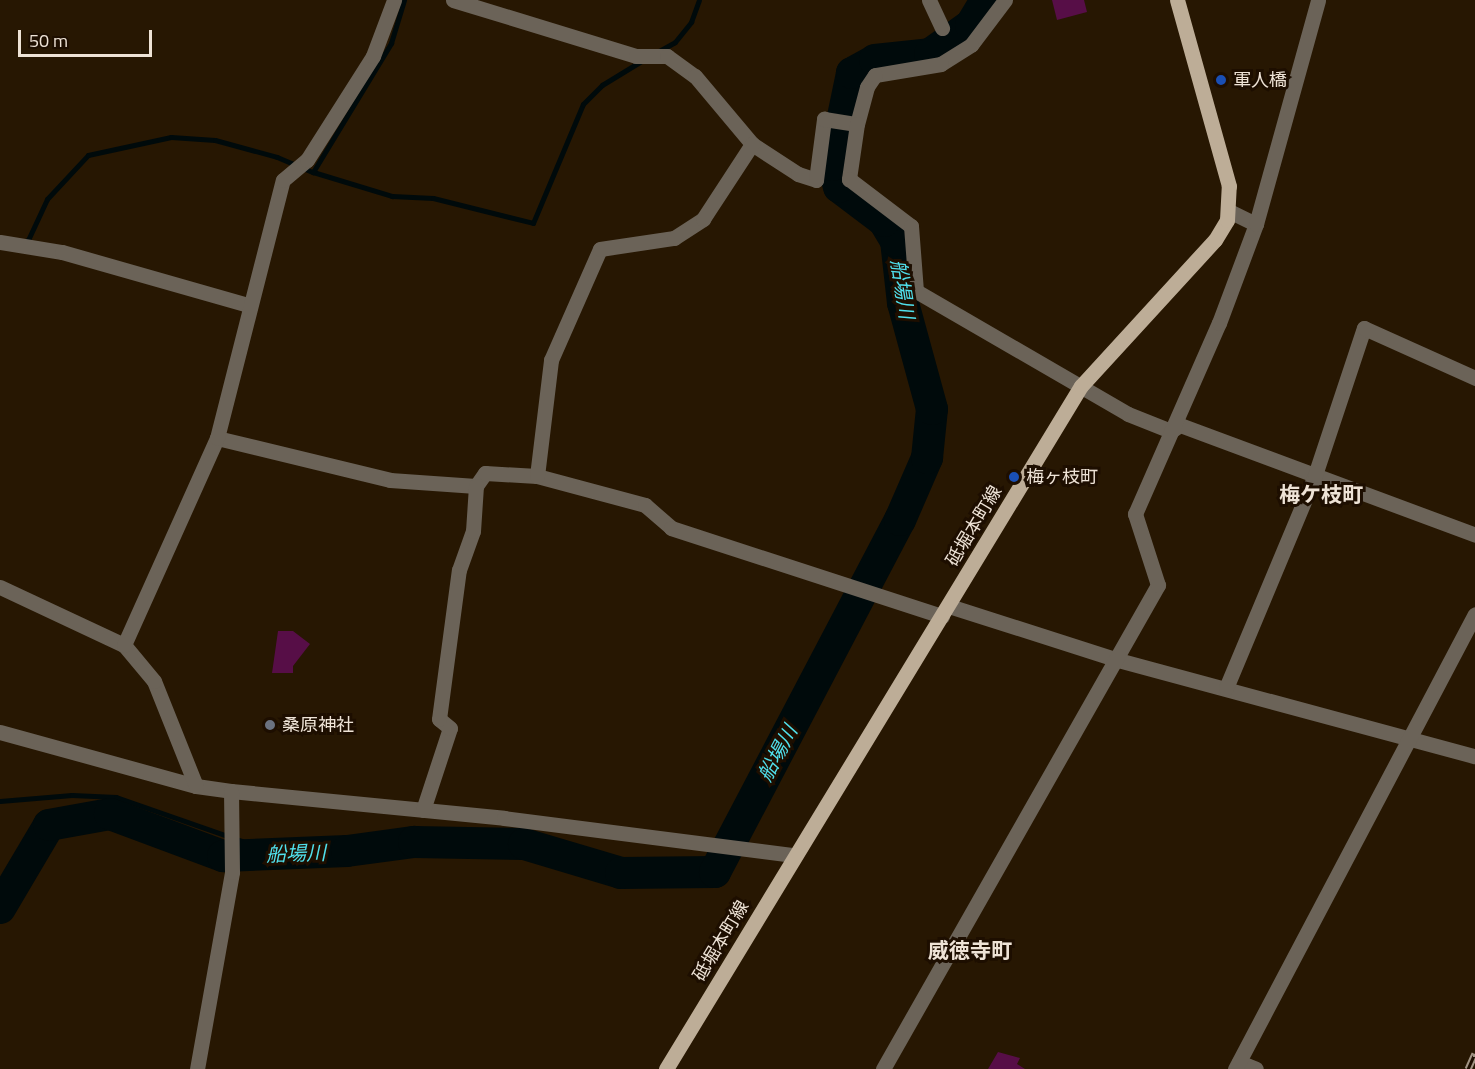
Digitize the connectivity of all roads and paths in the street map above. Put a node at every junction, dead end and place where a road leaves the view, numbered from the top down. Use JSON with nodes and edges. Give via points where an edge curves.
{"nodes":[{"id":1,"x":394,"y":0,"type":"edge"},
{"id":2,"x":453,"y":0,"type":"edge"},
{"id":3,"x":929,"y":0,"type":"edge"},
{"id":4,"x":1005,"y":0,"type":"edge"},
{"id":5,"x":1177,"y":0,"type":"edge"},
{"id":6,"x":1318,"y":0,"type":"edge"},
{"id":7,"x":942,"y":28,"type":"dead end"},
{"id":8,"x":857,"y":124,"type":"junction"},
{"id":9,"x":753,"y":144,"type":"junction"},
{"id":10,"x":1229,"y":211,"type":"junction"},
{"id":11,"x":1256,"y":224,"type":"junction"},
{"id":12,"x":0,"y":242,"type":"edge"},
{"id":13,"x":248,"y":305,"type":"junction"},
{"id":14,"x":1475,"y":378,"type":"edge"},
{"id":15,"x":1081,"y":386,"type":"junction"},
{"id":16,"x":1171,"y":431,"type":"junction"},
{"id":17,"x":217,"y":438,"type":"junction"},
{"id":18,"x":1315,"y":475,"type":"junction"},
{"id":19,"x":537,"y":476,"type":"junction"},
{"id":20,"x":476,"y":486,"type":"junction"},
{"id":21,"x":1475,"y":535,"type":"edge"},
{"id":22,"x":0,"y":587,"type":"edge"},
{"id":23,"x":945,"y":611,"type":"junction"},
{"id":24,"x":1475,"y":614,"type":"edge"},
{"id":25,"x":124,"y":645,"type":"junction"},
{"id":26,"x":1118,"y":660,"type":"junction"},
{"id":27,"x":1226,"y":688,"type":"junction"},
{"id":28,"x":0,"y":732,"type":"edge"},
{"id":29,"x":1410,"y":737,"type":"junction"},
{"id":30,"x":1475,"y":756,"type":"edge"},
{"id":31,"x":196,"y":786,"type":"junction"},
{"id":32,"x":231,"y":791,"type":"junction"},
{"id":33,"x":423,"y":810,"type":"junction"},
{"id":34,"x":794,"y":855,"type":"junction"},
{"id":35,"x":1237,"y":1065,"type":"edge"},
{"id":36,"x":197,"y":1069,"type":"edge"},
{"id":37,"x":666,"y":1069,"type":"edge"},
{"id":38,"x":883,"y":1069,"type":"edge"},
{"id":39,"x":1256,"y":1069,"type":"edge"}],
"edges":[{"from":1,"to":13,"type":"street","via":[[373,56],[307,160],[283,180]]},
{"from":2,"to":9,"type":"street","via":[[636,56],[666,56],[694,76]]},
{"from":3,"to":7,"type":"street"},
{"from":4,"to":8,"type":"street","via":[[971,45],[942,64],[875,75],[867,87]]},
{"from":5,"to":10,"type":"main road","name":"砥堀本町線","via":[[1229,186]]},
{"from":6,"to":11,"type":"street"},
{"from":8,"to":9,"type":"street","via":[[824,119],[816,180],[798,174]]},
{"from":8,"to":15,"type":"street","via":[[849,179],[911,226],[916,291]]},
{"from":9,"to":19,"type":"street","via":[[703,219],[674,238],[600,249],[551,360]]},
{"from":10,"to":11,"type":"street"},
{"from":10,"to":15,"type":"main road","name":"砥堀本町線","via":[[1215,240]]},
{"from":11,"to":16,"type":"street","via":[[1219,323]]},
{"from":12,"to":13,"type":"street","via":[[62,252]]},
{"from":13,"to":17,"type":"street"},
{"from":14,"to":18,"type":"street","via":[[1364,328]]},
{"from":15,"to":16,"type":"street","via":[[1128,414]]},
{"from":15,"to":23,"type":"main road","name":"砥堀本町線"},
{"from":16,"to":18,"type":"street","via":[[1180,425]]},
{"from":16,"to":26,"type":"street","via":[[1135,514],[1158,585]]},
{"from":17,"to":20,"type":"street","via":[[390,480]]},
{"from":17,"to":25,"type":"street"},
{"from":18,"to":21,"type":"street"},
{"from":18,"to":27,"type":"street"},
{"from":19,"to":20,"type":"street","via":[[485,473]]},
{"from":19,"to":23,"type":"street","via":[[645,505],[671,528]]},
{"from":20,"to":33,"type":"street","via":[[473,531],[459,570],[439,719],[450,728]]},
{"from":22,"to":25,"type":"street"},
{"from":23,"to":26,"type":"street"},
{"from":23,"to":34,"type":"main road","name":"砥堀本町線"},
{"from":24,"to":29,"type":"street"},
{"from":25,"to":31,"type":"street","via":[[154,681]]},
{"from":26,"to":27,"type":"street"},
{"from":26,"to":38,"type":"street"},
{"from":27,"to":29,"type":"street"},
{"from":28,"to":31,"type":"street"},
{"from":29,"to":30,"type":"street"},
{"from":29,"to":35,"type":"street"},
{"from":31,"to":32,"type":"street"},
{"from":32,"to":33,"type":"street"},
{"from":32,"to":36,"type":"street","via":[[232,872]]},
{"from":33,"to":34,"type":"street"},
{"from":34,"to":37,"type":"main road","name":"砥堀本町線"},
{"from":35,"to":39,"type":"street"}]}
